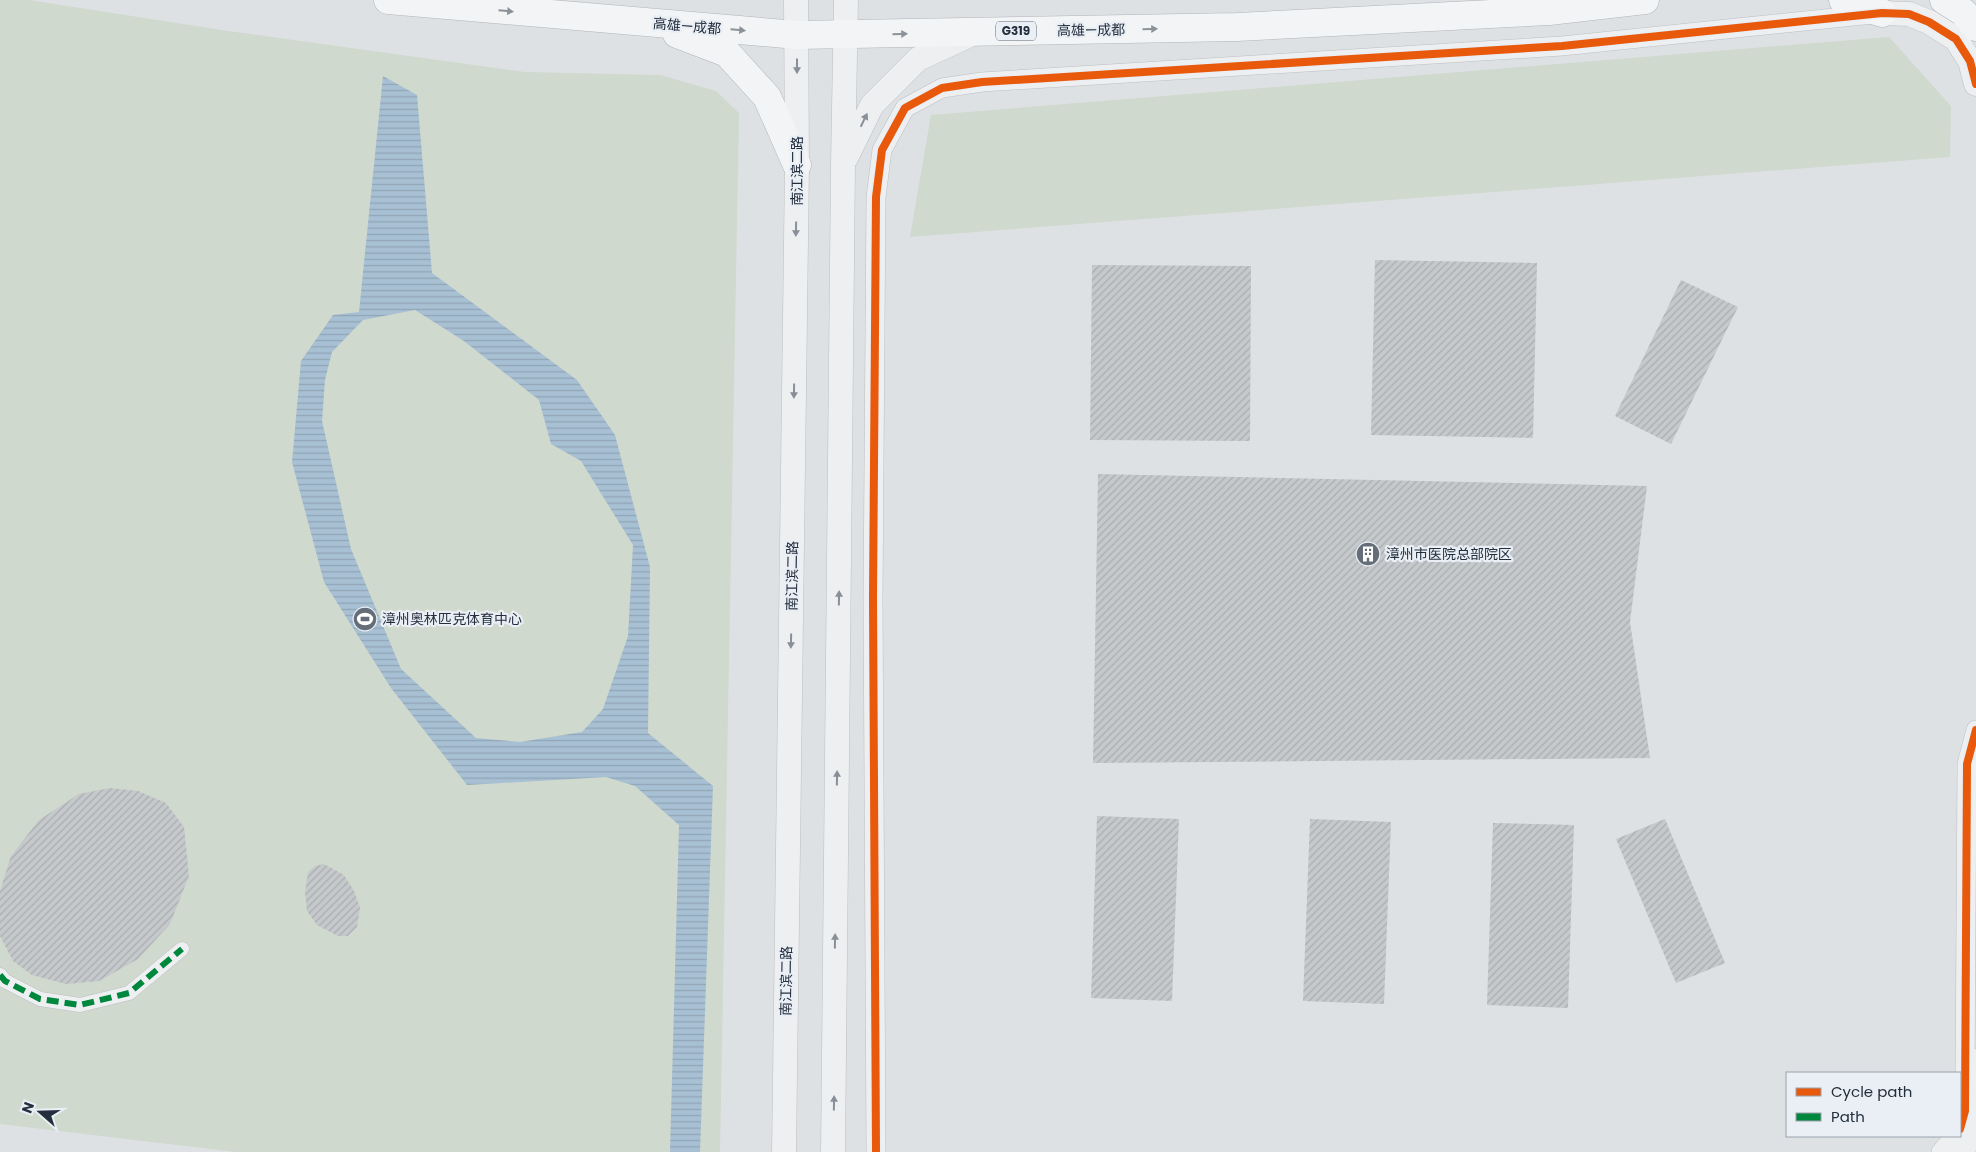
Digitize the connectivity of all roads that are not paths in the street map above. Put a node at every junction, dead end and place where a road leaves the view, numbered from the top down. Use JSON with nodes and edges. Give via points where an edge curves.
{"nodes":[{"id":1,"x":388,"y":0,"type":"edge"},
{"id":2,"x":796,"y":0,"type":"edge"},
{"id":3,"x":846,"y":0,"type":"edge"},
{"id":4,"x":1645,"y":0,"type":"edge"},
{"id":5,"x":1843,"y":0,"type":"edge"},
{"id":6,"x":1944,"y":0,"type":"edge"},
{"id":7,"x":1882,"y":13,"type":"junction"},
{"id":8,"x":645,"y":22,"type":"junction"},
{"id":9,"x":1976,"y":27,"type":"edge"},
{"id":10,"x":976,"y":32,"type":"junction"},
{"id":11,"x":797,"y":35,"type":"junction"},
{"id":12,"x":845,"y":35,"type":"junction"},
{"id":13,"x":1976,"y":84,"type":"edge"},
{"id":14,"x":843,"y":164,"type":"junction"},
{"id":15,"x":797,"y":165,"type":"junction"},
{"id":16,"x":1976,"y":730,"type":"edge"},
{"id":17,"x":182,"y":949,"type":"dead end"},
{"id":18,"x":0,"y":975,"type":"edge"},
{"id":19,"x":1976,"y":1061,"type":"edge"},
{"id":20,"x":1961,"y":1125,"type":"edge"},
{"id":21,"x":1954,"y":1137,"type":"edge"},
{"id":22,"x":1976,"y":1137,"type":"edge"},
{"id":23,"x":784,"y":1152,"type":"edge"},
{"id":24,"x":833,"y":1152,"type":"edge"},
{"id":25,"x":876,"y":1152,"type":"edge"},
{"id":26,"x":1941,"y":1152,"type":"edge"},
{"id":27,"x":1964,"y":1152,"type":"edge"}],
"edges":[{"from":1,"to":8,"type":"highway","name":"高雄—成都","number":"G319","one_way":true},
{"from":2,"to":11,"type":"street","name":"南江滨二路"},
{"from":3,"to":12,"type":"street"},
{"from":10,"to":4,"type":"highway","name":"高雄—成都","number":"G319","one_way":true,"via":[[1237,27],[1549,11]]},
{"from":5,"to":7,"type":"highway"},
{"from":6,"to":9,"type":"highway","via":[[1963,12]]},
{"from":7,"to":13,"type":"street","via":[[1910,14],[1956,39],[1970,61]]},
{"from":7,"to":25,"type":"street","via":[[1562,46],[982,82],[942,88],[905,108],[882,150],[876,197],[873,589]]},
{"from":8,"to":11,"type":"highway","name":"高雄—成都","number":"G319","one_way":true},
{"from":8,"to":15,"type":"highway","via":[[727,53],[767,97]]},
{"from":12,"to":10,"type":"highway","name":"高雄—成都","number":"G319","one_way":true},
{"from":14,"to":10,"type":"street","one_way":true,"via":[[872,105],[918,59]]},
{"from":11,"to":12,"type":"highway","name":"高雄—成都","number":"G319"},
{"from":11,"to":15,"type":"street","name":"南江滨二路","one_way":true},
{"from":12,"to":14,"type":"street"},
{"from":24,"to":14,"type":"street","one_way":true},
{"from":15,"to":23,"type":"street","name":"南江滨二路","one_way":true},
{"from":16,"to":20,"type":"street","via":[[1967,764],[1965,1111]]},
{"from":17,"to":18,"type":"street","via":[[130,993],[80,1005],[40,999],[5,981]]},
{"from":19,"to":27,"type":"street","via":[[1976,1105]]},
{"from":21,"to":26,"type":"street"},
{"from":22,"to":27,"type":"street"}]}
